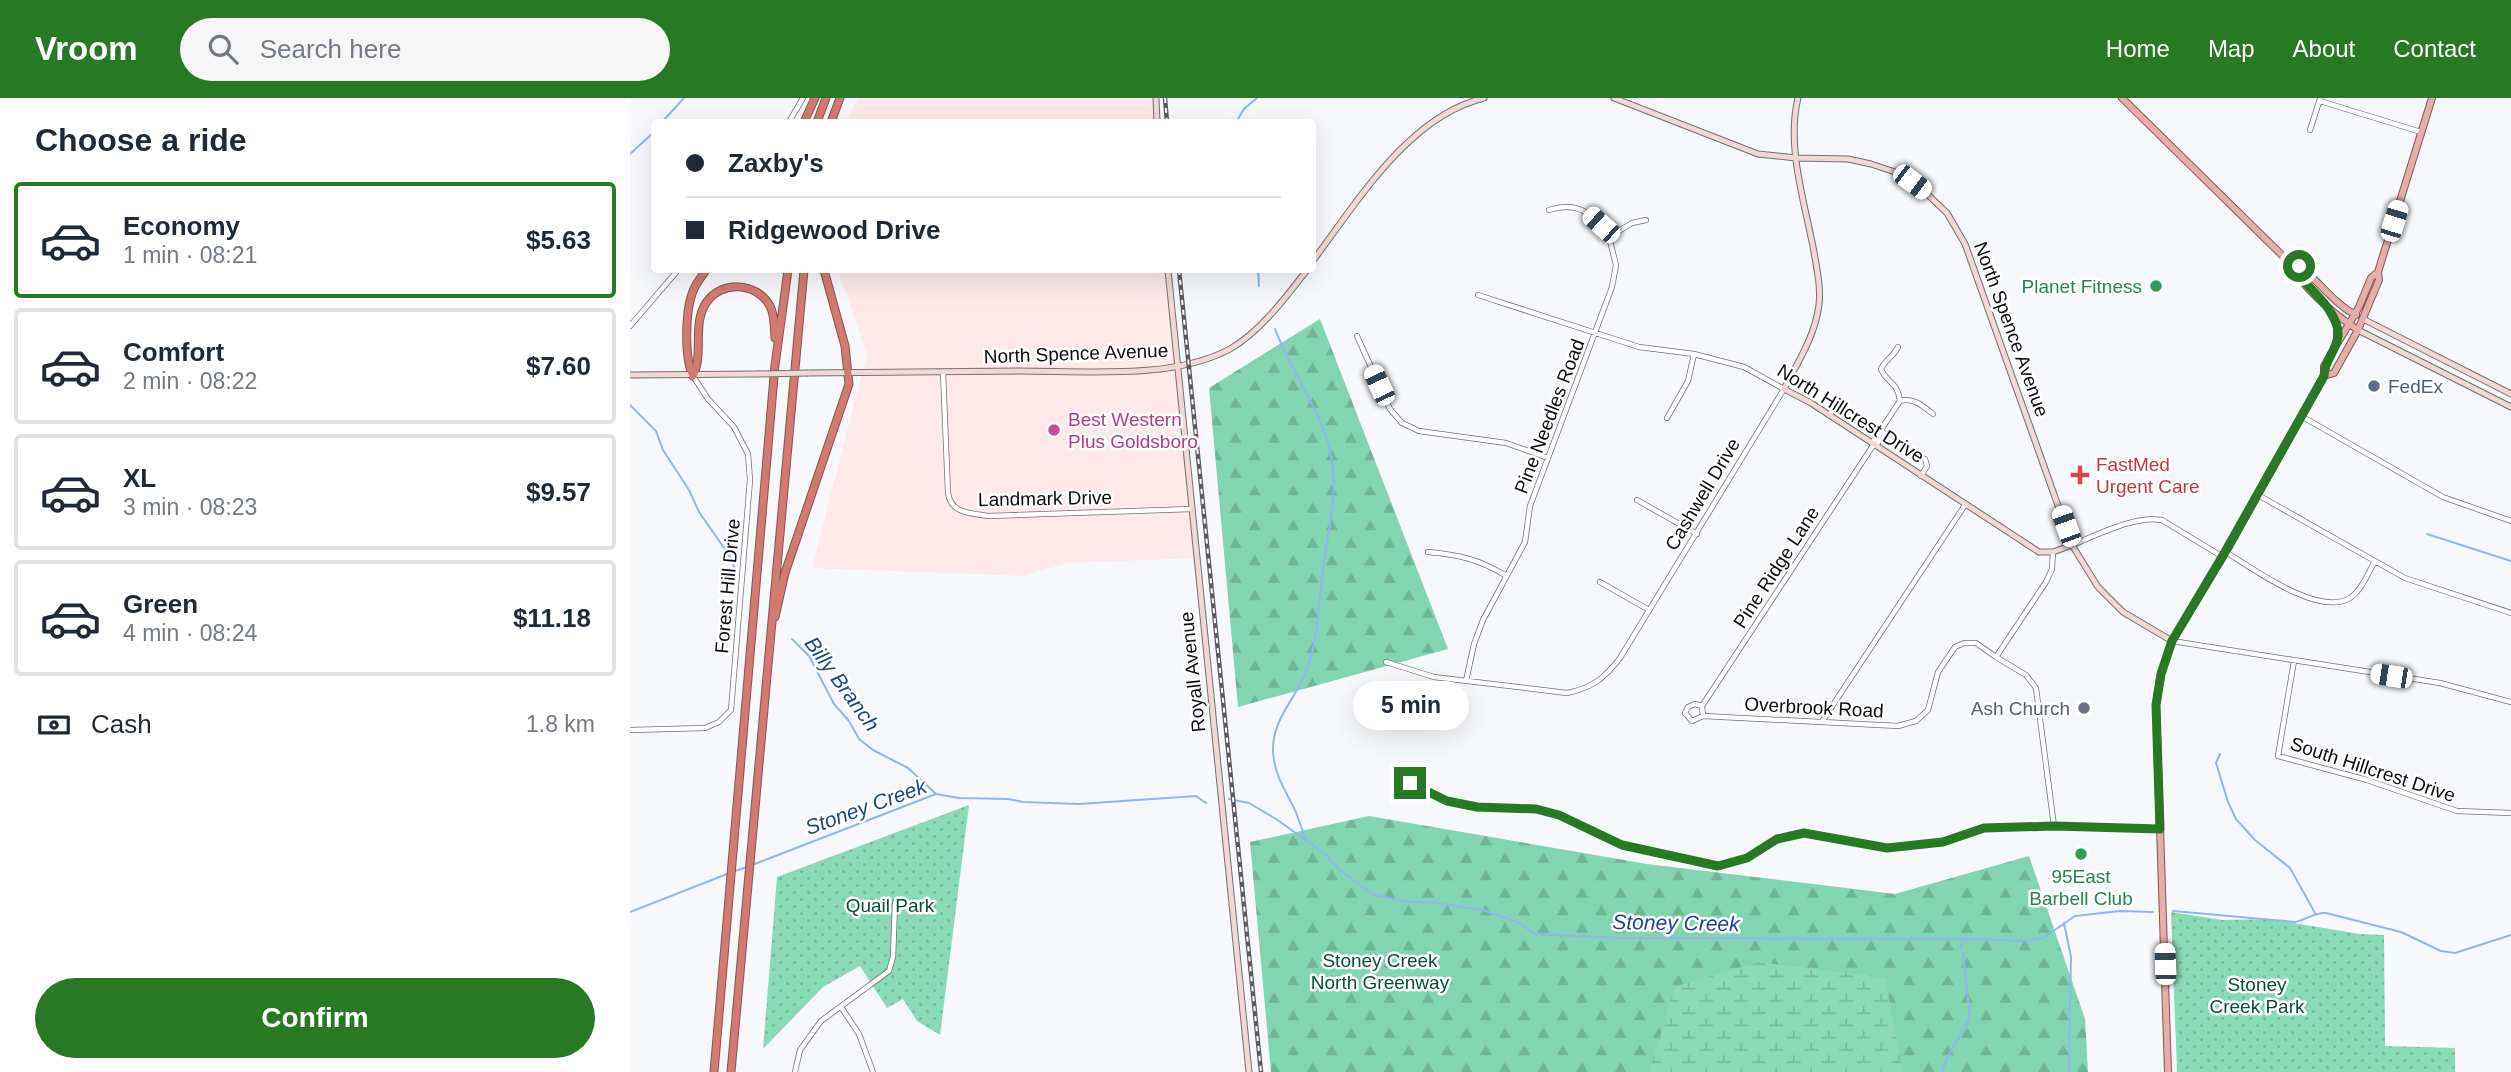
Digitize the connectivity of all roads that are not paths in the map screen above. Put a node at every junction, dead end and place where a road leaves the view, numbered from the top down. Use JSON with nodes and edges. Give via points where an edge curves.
{"nodes":[{"id":1,"x":803,"y":98,"type":"edge"},
{"id":2,"x":815,"y":98,"type":"edge"},
{"id":3,"x":826,"y":98,"type":"edge"},
{"id":4,"x":840,"y":98,"type":"edge"},
{"id":5,"x":1156,"y":98,"type":"edge"},
{"id":6,"x":1484,"y":98,"type":"edge"},
{"id":7,"x":1614,"y":98,"type":"edge"},
{"id":8,"x":1798,"y":98,"type":"edge"},
{"id":9,"x":2432,"y":98,"type":"edge"},
{"id":10,"x":2125,"y":99,"type":"edge"},
{"id":11,"x":2320,"y":99,"type":"edge"},
{"id":12,"x":1627,"y":100,"type":"edge"},
{"id":13,"x":791,"y":119,"type":"edge"},
{"id":14,"x":805,"y":119,"type":"edge"},
{"id":15,"x":818,"y":119,"type":"edge"},
{"id":16,"x":832,"y":119,"type":"edge"},
{"id":17,"x":1157,"y":119,"type":"edge"},
{"id":18,"x":2310,"y":130,"type":"dead end"},
{"id":19,"x":2421,"y":132,"type":"junction"},
{"id":20,"x":1796,"y":159,"type":"junction"},
{"id":21,"x":1549,"y":210,"type":"dead end"},
{"id":22,"x":1646,"y":220,"type":"dead end"},
{"id":23,"x":1609,"y":237,"type":"junction"},
{"id":24,"x":1316,"y":257,"type":"edge"},
{"id":25,"x":2287,"y":261,"type":"junction"},
{"id":26,"x":2378,"y":272,"type":"junction"},
{"id":27,"x":675,"y":273,"type":"edge"},
{"id":28,"x":704,"y":273,"type":"edge"},
{"id":29,"x":788,"y":273,"type":"edge"},
{"id":30,"x":804,"y":273,"type":"edge"},
{"id":31,"x":825,"y":273,"type":"edge"},
{"id":32,"x":1168,"y":273,"type":"edge"},
{"id":33,"x":1305,"y":273,"type":"edge"},
{"id":34,"x":1478,"y":295,"type":"dead end"},
{"id":35,"x":2326,"y":305,"type":"junction"},
{"id":36,"x":2355,"y":314,"type":"junction"},
{"id":37,"x":2363,"y":319,"type":"junction"},
{"id":38,"x":2349,"y":324,"type":"junction"},
{"id":39,"x":630,"y":326,"type":"edge"},
{"id":40,"x":2358,"y":330,"type":"junction"},
{"id":41,"x":1595,"y":333,"type":"junction"},
{"id":42,"x":1357,"y":336,"type":"dead end"},
{"id":43,"x":2336,"y":346,"type":"junction"},
{"id":44,"x":1898,"y":347,"type":"dead end"},
{"id":45,"x":1694,"y":354,"type":"junction"},
{"id":46,"x":775,"y":365,"type":"junction"},
{"id":47,"x":1177,"y":366,"type":"junction"},
{"id":48,"x":943,"y":372,"type":"junction"},
{"id":49,"x":849,"y":373,"type":"junction"},
{"id":50,"x":630,"y":375,"type":"edge"},
{"id":51,"x":693,"y":376,"type":"junction"},
{"id":52,"x":2324,"y":376,"type":"junction"},
{"id":53,"x":1784,"y":389,"type":"junction"},
{"id":54,"x":2511,"y":394,"type":"edge"},
{"id":55,"x":1900,"y":401,"type":"junction"},
{"id":56,"x":2511,"y":407,"type":"edge"},
{"id":57,"x":1933,"y":414,"type":"dead end"},
{"id":58,"x":1829,"y":415,"type":"junction"},
{"id":59,"x":2301,"y":416,"type":"junction"},
{"id":60,"x":1667,"y":418,"type":"dead end"},
{"id":61,"x":1880,"y":430,"type":"junction"},
{"id":62,"x":1874,"y":444,"type":"junction"},
{"id":63,"x":1548,"y":458,"type":"junction"},
{"id":64,"x":1921,"y":476,"type":"junction"},
{"id":65,"x":2258,"y":495,"type":"junction"},
{"id":66,"x":1637,"y":500,"type":"dead end"},
{"id":67,"x":1965,"y":505,"type":"junction"},
{"id":68,"x":1192,"y":509,"type":"junction"},
{"id":69,"x":2511,"y":522,"type":"edge"},
{"id":70,"x":1697,"y":534,"type":"junction"},
{"id":71,"x":2072,"y":545,"type":"junction"},
{"id":72,"x":1428,"y":552,"type":"dead end"},
{"id":73,"x":2053,"y":552,"type":"junction"},
{"id":74,"x":2224,"y":555,"type":"junction"},
{"id":75,"x":2375,"y":561,"type":"junction"},
{"id":76,"x":1505,"y":575,"type":"junction"},
{"id":77,"x":1601,"y":582,"type":"dead end"},
{"id":78,"x":1649,"y":610,"type":"junction"},
{"id":79,"x":2511,"y":613,"type":"edge"},
{"id":80,"x":2172,"y":641,"type":"junction"},
{"id":81,"x":768,"y":652,"type":"junction"},
{"id":82,"x":1996,"y":657,"type":"junction"},
{"id":83,"x":2294,"y":661,"type":"junction"},
{"id":84,"x":1386,"y":663,"type":"dead end"},
{"id":85,"x":1466,"y":681,"type":"junction"},
{"id":86,"x":2511,"y":702,"type":"edge"},
{"id":87,"x":1702,"y":706,"type":"junction"},
{"id":88,"x":1703,"y":716,"type":"junction"},
{"id":89,"x":1823,"y":721,"type":"junction"},
{"id":90,"x":630,"y":730,"type":"edge"},
{"id":91,"x":1410,"y":783,"type":"dead end"},
{"id":92,"x":2511,"y":813,"type":"edge"},
{"id":93,"x":2054,"y":826,"type":"junction"},
{"id":94,"x":2160,"y":829,"type":"junction"},
{"id":95,"x":895,"y":902,"type":"dead end"},
{"id":96,"x":841,"y":1007,"type":"junction"},
{"id":97,"x":714,"y":1072,"type":"edge"},
{"id":98,"x":731,"y":1072,"type":"edge"},
{"id":99,"x":795,"y":1072,"type":"edge"},
{"id":100,"x":873,"y":1072,"type":"edge"},
{"id":101,"x":1249,"y":1072,"type":"edge"},
{"id":102,"x":2168,"y":1072,"type":"edge"}],
"edges":[{"from":1,"to":13,"type":"street"},
{"from":2,"to":14,"type":"highway"},
{"from":3,"to":15,"type":"highway"},
{"from":4,"to":16,"type":"highway"},
{"from":5,"to":17,"type":"street"},
{"from":6,"to":24,"type":"street","via":[[1468,102],[1423,129],[1382,169]]},
{"from":7,"to":12,"type":"street","name":"North Spence Avenue"},
{"from":8,"to":20,"type":"street","name":"Cashwell Drive"},
{"from":9,"to":19,"type":"main road"},
{"from":10,"to":25,"type":"main road"},
{"from":11,"to":18,"type":"street"},
{"from":11,"to":19,"type":"street"},
{"from":12,"to":20,"type":"street","name":"North Spence Avenue","via":[[1758,154]]},
{"from":19,"to":26,"type":"main road"},
{"from":20,"to":53,"type":"street","name":"Cashwell Drive","via":[[1820,282],[1819,304],[1815,327]]},
{"from":20,"to":71,"type":"street","name":"North Spence Avenue","via":[[1848,159],[1898,173],[1947,213],[1965,244]]},
{"from":21,"to":23,"type":"street","via":[[1563,205],[1577,208],[1588,213]]},
{"from":22,"to":23,"type":"street"},
{"from":23,"to":41,"type":"street","name":"Pine Needles Road","via":[[1616,265]]},
{"from":25,"to":35,"type":"main road"},
{"from":25,"to":36,"type":"main road"},
{"from":26,"to":36,"type":"main road"},
{"from":26,"to":37,"type":"main road"},
{"from":27,"to":39,"type":"street"},
{"from":28,"to":51,"type":"highway","via":[[690,302],[687,364]]},
{"from":29,"to":46,"type":"highway"},
{"from":30,"to":81,"type":"highway"},
{"from":31,"to":49,"type":"highway"},
{"from":32,"to":47,"type":"street","name":"Royall Avenue"},
{"from":33,"to":47,"type":"street","name":"North Spence Avenue","via":[[1281,304],[1239,343]]},
{"from":34,"to":41,"type":"street","name":"North Hillcrest Drive"},
{"from":35,"to":38,"type":"main road"},
{"from":35,"to":43,"type":"main road","via":[[2338,331]]},
{"from":36,"to":37,"type":"main road"},
{"from":36,"to":38,"type":"main road"},
{"from":37,"to":40,"type":"main road"},
{"from":37,"to":54,"type":"street"},
{"from":38,"to":40,"type":"main road"},
{"from":38,"to":43,"type":"main road"},
{"from":40,"to":52,"type":"main road","via":[[2334,373]]},
{"from":40,"to":56,"type":"street"},
{"from":41,"to":45,"type":"street","name":"North Hillcrest Drive","via":[[1639,347]]},
{"from":41,"to":63,"type":"street","name":"Pine Needles Road"},
{"from":42,"to":63,"type":"street","via":[[1390,409],[1402,423],[1419,431],[1506,443]]},
{"from":43,"to":52,"type":"main road","via":[[2324,366]]},
{"from":44,"to":55,"type":"street","via":[[1881,369],[1897,386]]},
{"from":45,"to":53,"type":"street","name":"North Hillcrest Drive","via":[[1744,367]]},
{"from":45,"to":60,"type":"street","via":[[1688,381]]},
{"from":46,"to":51,"type":"highway","via":[[769,305],[753,290],[728,286],[707,301],[701,313],[699,365]]},
{"from":46,"to":97,"type":"highway"},
{"from":47,"to":48,"type":"street","name":"North Spence Avenue"},
{"from":47,"to":68,"type":"street","name":"Royall Avenue"},
{"from":48,"to":49,"type":"street","name":"North Spence Avenue"},
{"from":48,"to":68,"type":"street","name":"Landmark Drive","via":[[948,494],[953,507],[961,512],[988,516]]},
{"from":49,"to":51,"type":"street","name":"North Spence Avenue","bridge":true},
{"from":49,"to":81,"type":"highway","via":[[785,573]]},
{"from":50,"to":51,"type":"street","name":"North Spence Avenue"},
{"from":51,"to":90,"type":"street","name":"Forest Hill Drive","via":[[734,427],[748,454],[750,480],[731,710],[705,728]]},
{"from":52,"to":59,"type":"main road"},
{"from":53,"to":58,"type":"street","name":"North Hillcrest Drive"},
{"from":53,"to":70,"type":"street","name":"Cashwell Drive"},
{"from":55,"to":57,"type":"street","via":[[1916,402]]},
{"from":55,"to":61,"type":"street"},
{"from":58,"to":61,"type":"street","via":[[1840,406]]},
{"from":58,"to":62,"type":"street","name":"North Hillcrest Drive"},
{"from":59,"to":65,"type":"main road"},
{"from":59,"to":69,"type":"street","via":[[2444,498]]},
{"from":61,"to":62,"type":"street","name":"Pine Ridge Lane","via":[[1881,437]]},
{"from":61,"to":64,"type":"street","via":[[1906,452],[1925,459],[1927,466]]},
{"from":62,"to":64,"type":"street","name":"North Hillcrest Drive"},
{"from":62,"to":87,"type":"street","name":"Pine Ridge Lane"},
{"from":63,"to":76,"type":"street","name":"Pine Needles Road","via":[[1530,506],[1525,542]]},
{"from":64,"to":67,"type":"street","name":"North Hillcrest Drive"},
{"from":65,"to":74,"type":"main road"},
{"from":65,"to":75,"type":"street"},
{"from":66,"to":70,"type":"street"},
{"from":67,"to":73,"type":"street","name":"North Hillcrest Drive","via":[[2039,552]]},
{"from":67,"to":89,"type":"street"},
{"from":68,"to":101,"type":"street","name":"Royall Avenue"},
{"from":70,"to":78,"type":"street","name":"Cashwell Drive"},
{"from":71,"to":73,"type":"street"},
{"from":71,"to":74,"type":"street","via":[[2152,518]]},
{"from":71,"to":80,"type":"street","name":"North Spence Avenue","via":[[2098,587],[2123,612]]},
{"from":72,"to":76,"type":"street","via":[[1461,555]]},
{"from":73,"to":82,"type":"street","via":[[2046,582]]},
{"from":74,"to":75,"type":"street","via":[[2323,602],[2350,598]]},
{"from":74,"to":80,"type":"main road"},
{"from":75,"to":79,"type":"street","via":[[2404,579]]},
{"from":76,"to":85,"type":"street","name":"Pine Needles Road","via":[[1479,632]]},
{"from":77,"to":78,"type":"street"},
{"from":78,"to":85,"type":"street","name":"Cashwell Drive","via":[[1611,671],[1585,689],[1567,693]]},
{"from":80,"to":83,"type":"street"},
{"from":80,"to":94,"type":"main road","via":[[2156,705]]},
{"from":81,"to":98,"type":"highway"},
{"from":82,"to":89,"type":"street","name":"Overbrook Road","via":[[1976,643],[1955,647],[1938,672],[1928,710],[1916,721],[1898,726]]},
{"from":82,"to":93,"type":"street","name":"Overbrook Road","via":[[2026,675],[2036,688]]},
{"from":83,"to":86,"type":"street","via":[[2440,683]]},
{"from":83,"to":92,"type":"street","name":"South Hillcrest Drive","via":[[2278,756],[2457,811]]},
{"from":84,"to":85,"type":"street","name":"Cashwell Drive"},
{"from":87,"to":88,"type":"street"},
{"from":87,"to":88,"type":"street","via":[[1688,707],[1685,713],[1692,721]]},
{"from":88,"to":89,"type":"street","name":"Overbrook Road"},
{"from":91,"to":93,"type":"street","via":[[1447,801],[1559,815],[1622,845],[1718,866],[1747,858],[1791,834],[1887,848],[1943,842],[1984,828]]},
{"from":93,"to":94,"type":"street"},
{"from":94,"to":102,"type":"main road"},
{"from":95,"to":96,"type":"street","via":[[889,971]]},
{"from":96,"to":99,"type":"street","via":[[821,1021],[805,1041]]},
{"from":96,"to":100,"type":"street","via":[[859,1034]]}]}
